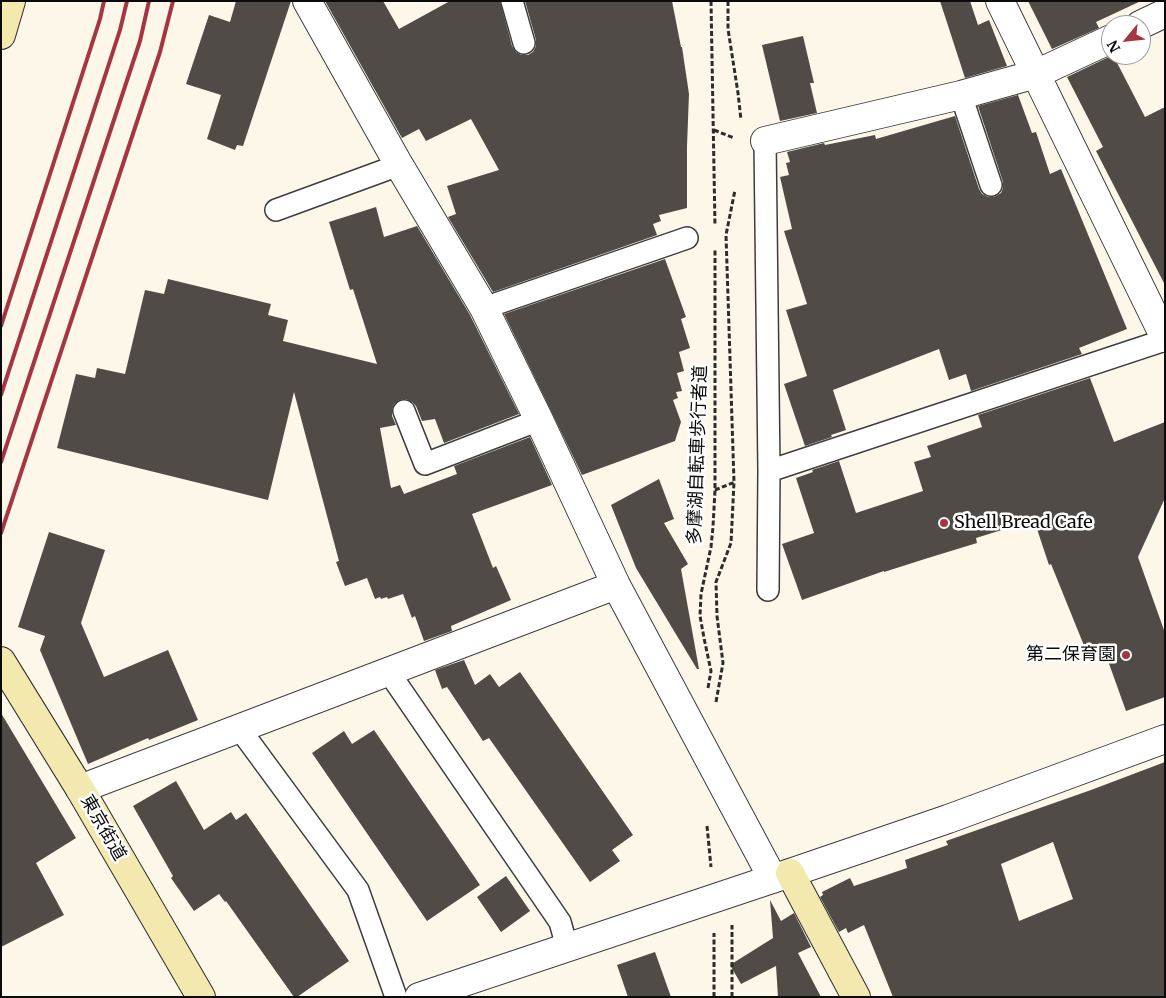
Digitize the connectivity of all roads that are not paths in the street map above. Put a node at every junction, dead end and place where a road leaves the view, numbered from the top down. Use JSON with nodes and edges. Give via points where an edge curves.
{"nodes":[{"id":1,"x":11,"y":1,"type":"edge"},
{"id":2,"x":307,"y":1,"type":"edge"},
{"id":3,"x":512,"y":1,"type":"edge"},
{"id":4,"x":1000,"y":1,"type":"edge"},
{"id":5,"x":1,"y":35,"type":"edge"},
{"id":6,"x":524,"y":43,"type":"dead end"},
{"id":7,"x":1101,"y":44,"type":"edge"},
{"id":8,"x":1036,"y":74,"type":"junction"},
{"id":9,"x":961,"y":95,"type":"junction"},
{"id":10,"x":766,"y":141,"type":"joint"},
{"id":11,"x":398,"y":165,"type":"junction"},
{"id":12,"x":991,"y":185,"type":"dead end"},
{"id":13,"x":276,"y":210,"type":"dead end"},
{"id":14,"x":687,"y":238,"type":"dead end"},
{"id":15,"x":484,"y":308,"type":"junction"},
{"id":16,"x":1165,"y":339,"type":"edge"},
{"id":17,"x":404,"y":411,"type":"dead end"},
{"id":18,"x":539,"y":420,"type":"junction"},
{"id":19,"x":769,"y":471,"type":"junction"},
{"id":20,"x":616,"y":585,"type":"junction"},
{"id":21,"x":768,"y":590,"type":"dead end"},
{"id":22,"x":1,"y":661,"type":"edge"},
{"id":23,"x":388,"y":671,"type":"junction"},
{"id":24,"x":239,"y":728,"type":"junction"},
{"id":25,"x":1165,"y":740,"type":"edge"},
{"id":26,"x":80,"y":789,"type":"junction"},
{"id":27,"x":782,"y":876,"type":"junction"},
{"id":28,"x":567,"y":947,"type":"junction"},
{"id":29,"x":201,"y":997,"type":"edge"},
{"id":30,"x":396,"y":997,"type":"edge"},
{"id":31,"x":419,"y":997,"type":"edge"},
{"id":32,"x":856,"y":997,"type":"edge"}],
"edges":[{"from":1,"to":5,"type":"street"},
{"from":2,"to":11,"type":"street"},
{"from":3,"to":6,"type":"lane"},
{"from":4,"to":8,"type":"street"},
{"from":7,"to":8,"type":"street"},
{"from":8,"to":9,"type":"street"},
{"from":8,"to":16,"type":"street"},
{"from":9,"to":10,"type":"street"},
{"from":9,"to":12,"type":"lane"},
{"from":10,"to":19,"type":"lane"},
{"from":11,"to":13,"type":"lane"},
{"from":11,"to":15,"type":"street"},
{"from":14,"to":15,"type":"lane"},
{"from":15,"to":18,"type":"street"},
{"from":16,"to":19,"type":"lane"},
{"from":17,"to":18,"type":"lane","via":[[425,464]]},
{"from":18,"to":20,"type":"street"},
{"from":19,"to":21,"type":"lane"},
{"from":20,"to":23,"type":"street"},
{"from":20,"to":27,"type":"street","via":[[707,757]]},
{"from":22,"to":26,"type":"street","name":"東京街道"},
{"from":23,"to":24,"type":"street"},
{"from":23,"to":28,"type":"lane","via":[[560,922]]},
{"from":24,"to":26,"type":"street"},
{"from":24,"to":30,"type":"lane","via":[[358,890]]},
{"from":25,"to":27,"type":"street"},
{"from":26,"to":29,"type":"street","name":"東京街道"},
{"from":27,"to":28,"type":"street"},
{"from":27,"to":32,"type":"street"},
{"from":28,"to":31,"type":"street"}]}
